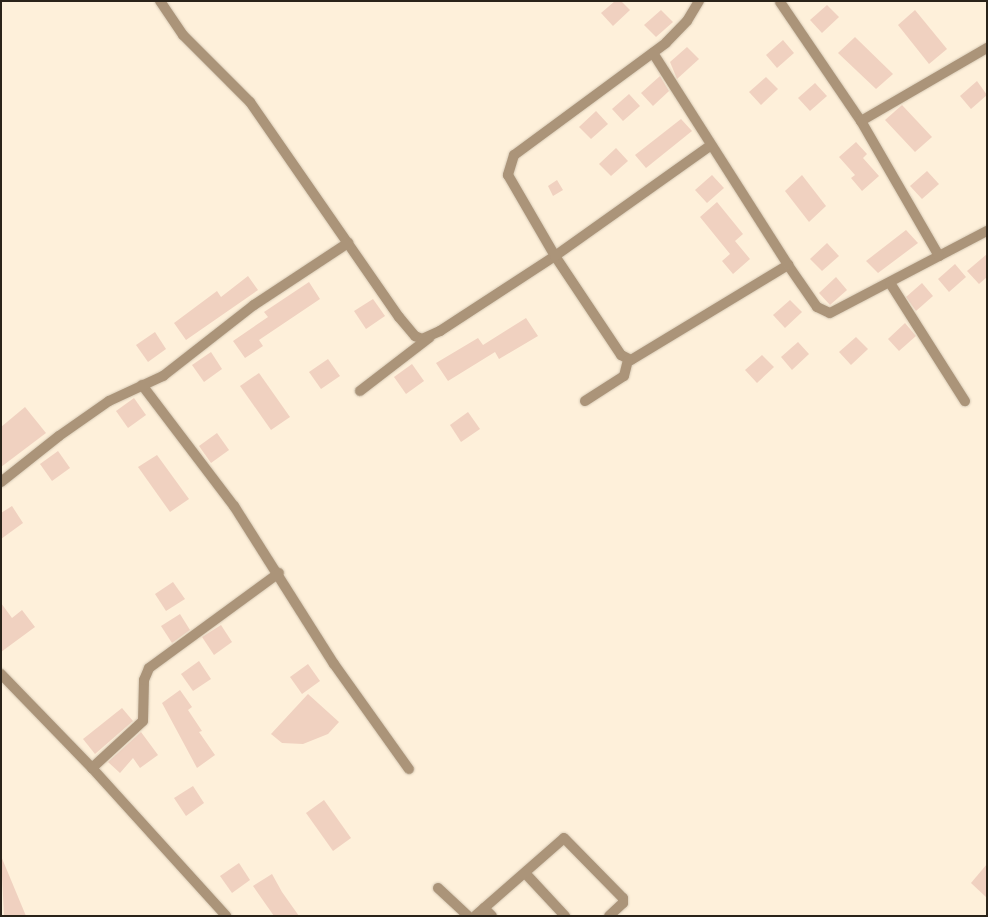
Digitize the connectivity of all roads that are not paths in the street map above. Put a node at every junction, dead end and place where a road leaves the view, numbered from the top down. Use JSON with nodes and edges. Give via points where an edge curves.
{"nodes":[{"id":1,"x":160,"y":1,"type":"edge"},
{"id":2,"x":699,"y":1,"type":"edge"},
{"id":3,"x":780,"y":2,"type":"edge"},
{"id":4,"x":987,"y":48,"type":"edge"},
{"id":5,"x":653,"y":53,"type":"junction"},
{"id":6,"x":861,"y":121,"type":"junction"},
{"id":7,"x":711,"y":146,"type":"junction"},
{"id":8,"x":987,"y":231,"type":"edge"},
{"id":9,"x":348,"y":243,"type":"junction"},
{"id":10,"x":555,"y":256,"type":"junction"},
{"id":11,"x":939,"y":256,"type":"junction"},
{"id":12,"x":788,"y":265,"type":"junction"},
{"id":13,"x":890,"y":283,"type":"junction"},
{"id":14,"x":430,"y":337,"type":"junction"},
{"id":15,"x":628,"y":360,"type":"junction"},
{"id":16,"x":142,"y":385,"type":"junction"},
{"id":17,"x":360,"y":391,"type":"dead end"},
{"id":18,"x":965,"y":401,"type":"dead end"},
{"id":19,"x":585,"y":402,"type":"dead end"},
{"id":20,"x":1,"y":482,"type":"edge"},
{"id":21,"x":278,"y":573,"type":"junction"},
{"id":22,"x":1,"y":674,"type":"edge"},
{"id":23,"x":92,"y":768,"type":"junction"},
{"id":24,"x":409,"y":769,"type":"dead end"},
{"id":25,"x":525,"y":873,"type":"junction"},
{"id":26,"x":438,"y":888,"type":"dead end"},
{"id":27,"x":484,"y":908,"type":"junction"},
{"id":28,"x":226,"y":916,"type":"edge"},
{"id":29,"x":468,"y":916,"type":"edge"},
{"id":30,"x":475,"y":916,"type":"edge"},
{"id":31,"x":492,"y":916,"type":"edge"},
{"id":32,"x":565,"y":916,"type":"edge"},
{"id":33,"x":609,"y":916,"type":"edge"}],
"edges":[{"from":1,"to":9,"type":"street","via":[[183,35],[250,102]]},
{"from":2,"to":5,"type":"street","via":[[679,31]]},
{"from":3,"to":6,"type":"street"},
{"from":4,"to":6,"type":"street"},
{"from":5,"to":7,"type":"street"},
{"from":5,"to":10,"type":"street","via":[[514,155],[510,162],[508,175]]},
{"from":6,"to":11,"type":"street"},
{"from":7,"to":10,"type":"street"},
{"from":7,"to":12,"type":"street"},
{"from":8,"to":11,"type":"street"},
{"from":9,"to":14,"type":"street","via":[[408,330],[422,339]]},
{"from":9,"to":16,"type":"street","via":[[254,305],[174,368]]},
{"from":10,"to":14,"type":"street"},
{"from":10,"to":15,"type":"street","via":[[621,355]]},
{"from":11,"to":13,"type":"street"},
{"from":12,"to":13,"type":"street","via":[[823,312],[839,312]]},
{"from":12,"to":15,"type":"street","via":[[642,355]]},
{"from":13,"to":18,"type":"street"},
{"from":14,"to":17,"type":"street"},
{"from":15,"to":19,"type":"street","via":[[624,376]]},
{"from":16,"to":20,"type":"street","via":[[109,401],[58,436]]},
{"from":16,"to":21,"type":"street","via":[[234,506]]},
{"from":21,"to":23,"type":"street","via":[[149,668],[144,680],[143,721]]},
{"from":21,"to":24,"type":"street","via":[[334,664]]},
{"from":22,"to":23,"type":"street"},
{"from":23,"to":28,"type":"street"},
{"from":25,"to":27,"type":"street"},
{"from":25,"to":32,"type":"street"},
{"from":25,"to":33,"type":"street","via":[[564,838],[623,898],[623,904]]},
{"from":26,"to":29,"type":"street"},
{"from":27,"to":30,"type":"street"},
{"from":27,"to":31,"type":"street"}]}
